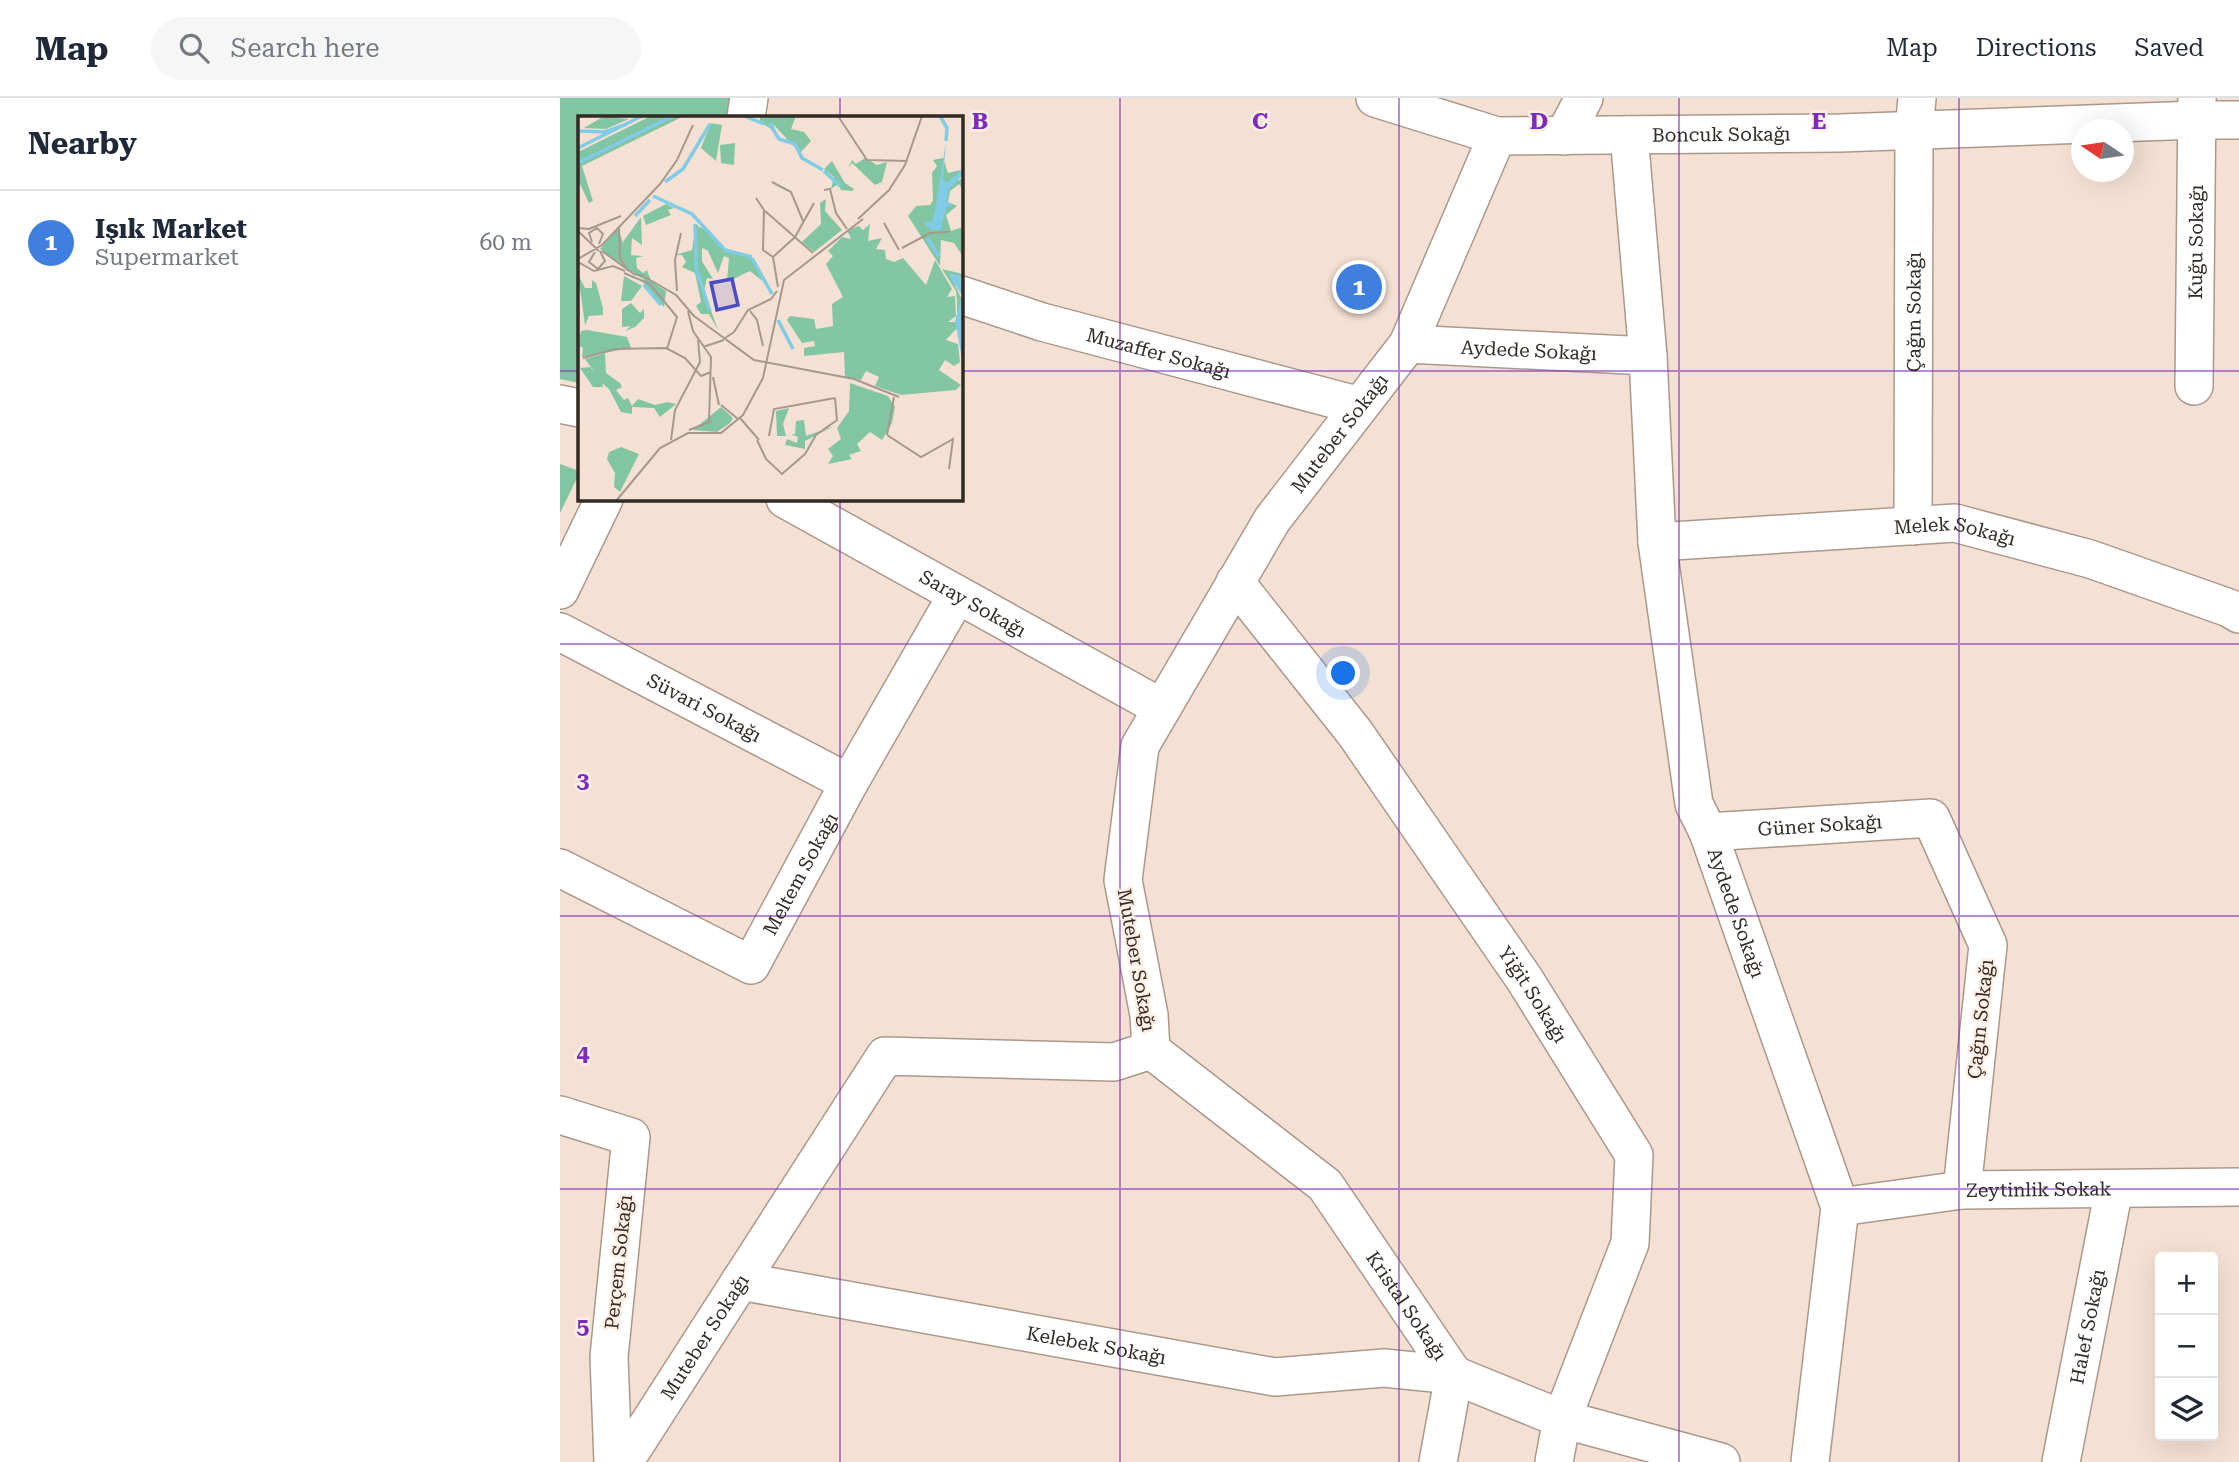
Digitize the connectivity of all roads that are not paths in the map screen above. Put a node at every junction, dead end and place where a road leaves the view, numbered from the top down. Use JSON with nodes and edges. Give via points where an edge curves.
{"nodes":[{"id":1,"x":749,"y":98,"type":"edge"},
{"id":2,"x":1375,"y":98,"type":"edge"},
{"id":3,"x":1584,"y":98,"type":"edge"},
{"id":4,"x":1420,"y":106,"type":"edge"},
{"id":5,"x":2197,"y":109,"type":"edge"},
{"id":6,"x":1915,"y":114,"type":"edge"},
{"id":7,"x":746,"y":116,"type":"edge"},
{"id":8,"x":2239,"y":120,"type":"edge"},
{"id":9,"x":1629,"y":135,"type":"junction"},
{"id":10,"x":1497,"y":136,"type":"junction"},
{"id":11,"x":1564,"y":136,"type":"junction"},
{"id":12,"x":962,"y":295,"type":"edge"},
{"id":13,"x":1408,"y":344,"type":"junction"},
{"id":14,"x":1648,"y":356,"type":"junction"},
{"id":15,"x":2194,"y":386,"type":"dead end"},
{"id":16,"x":560,"y":404,"type":"edge"},
{"id":17,"x":1360,"y":405,"type":"junction"},
{"id":18,"x":578,"y":408,"type":"edge"},
{"id":19,"x":604,"y":500,"type":"edge"},
{"id":20,"x":787,"y":500,"type":"edge"},
{"id":21,"x":1913,"y":526,"type":"junction"},
{"id":22,"x":1657,"y":542,"type":"junction"},
{"id":23,"x":1235,"y":582,"type":"junction"},
{"id":24,"x":560,"y":590,"type":"edge"},
{"id":25,"x":957,"y":595,"type":"junction"},
{"id":26,"x":2239,"y":614,"type":"edge"},
{"id":27,"x":560,"y":632,"type":"edge"},
{"id":28,"x":1162,"y":708,"type":"junction"},
{"id":29,"x":849,"y":783,"type":"junction"},
{"id":30,"x":1931,"y":818,"type":"joint"},
{"id":31,"x":1708,"y":832,"type":"junction"},
{"id":32,"x":560,"y":868,"type":"edge"},
{"id":33,"x":1151,"y":1050,"type":"junction"},
{"id":34,"x":560,"y":1115,"type":"edge"},
{"id":35,"x":2239,"y":1188,"type":"edge"},
{"id":36,"x":2114,"y":1189,"type":"junction"},
{"id":37,"x":1962,"y":1190,"type":"junction"},
{"id":38,"x":1840,"y":1207,"type":"junction"},
{"id":39,"x":740,"y":1281,"type":"junction"},
{"id":40,"x":1454,"y":1375,"type":"junction"},
{"id":41,"x":1562,"y":1419,"type":"junction"},
{"id":42,"x":613,"y":1462,"type":"edge"},
{"id":43,"x":624,"y":1462,"type":"edge"},
{"id":44,"x":1438,"y":1462,"type":"edge"},
{"id":45,"x":1555,"y":1462,"type":"edge"},
{"id":46,"x":1721,"y":1462,"type":"edge"},
{"id":47,"x":1810,"y":1462,"type":"edge"},
{"id":48,"x":2061,"y":1462,"type":"edge"}],
"edges":[{"from":1,"to":7,"type":"street"},
{"from":2,"to":4,"type":"street","name":"Boncuk Sokağı"},
{"from":3,"to":11,"type":"street"},
{"from":4,"to":10,"type":"street","name":"Boncuk Sokağı"},
{"from":5,"to":6,"type":"street","name":"Boncuk Sokağı"},
{"from":5,"to":8,"type":"street","name":"Boncuk Sokağı"},
{"from":5,"to":15,"type":"street","name":"Kuğu Sokağı"},
{"from":6,"to":9,"type":"street","name":"Boncuk Sokağı"},
{"from":6,"to":21,"type":"street","name":"Çağın Sokağı"},
{"from":9,"to":11,"type":"street","name":"Boncuk Sokağı"},
{"from":9,"to":14,"type":"street","name":"Aydede Sokağı"},
{"from":10,"to":11,"type":"street","name":"Boncuk Sokağı"},
{"from":10,"to":13,"type":"street","name":"Muteber Sokağı"},
{"from":12,"to":17,"type":"street","name":"Muzaffer Sokağı","via":[[1042,322]]},
{"from":13,"to":14,"type":"street","name":"Aydede Sokağı"},
{"from":13,"to":17,"type":"street","name":"Muteber Sokağı"},
{"from":14,"to":22,"type":"street","name":"Aydede Sokağı"},
{"from":16,"to":18,"type":"street"},
{"from":17,"to":23,"type":"street","name":"Muteber Sokağı","via":[[1272,520]]},
{"from":19,"to":24,"type":"street"},
{"from":20,"to":25,"type":"street","name":"Saray Sokağı"},
{"from":21,"to":22,"type":"street","name":"Melek Sokağı"},
{"from":21,"to":26,"type":"street","name":"Melek Sokağı","via":[[1955,523],[2090,559]]},
{"from":22,"to":31,"type":"street","name":"Aydede Sokağı","via":[[1694,804]]},
{"from":23,"to":28,"type":"street","name":"Muteber Sokağı"},
{"from":23,"to":41,"type":"street","name":"Yiğit Sokağı","via":[[1355,733],[1525,980],[1634,1155],[1630,1243]]},
{"from":25,"to":28,"type":"street","name":"Saray Sokağı"},
{"from":25,"to":29,"type":"street","name":"Meltem Sokağı"},
{"from":27,"to":29,"type":"street","name":"Süvari Sokağı"},
{"from":28,"to":33,"type":"street","name":"Muteber Sokağı","via":[[1140,746],[1123,880],[1149,1015]]},
{"from":29,"to":32,"type":"street","name":"Meltem Sokağı","via":[[751,965]]},
{"from":30,"to":31,"type":"street","name":"Güner Sokağı"},
{"from":30,"to":37,"type":"street","name":"Çağın Sokağı","via":[[1988,945]]},
{"from":31,"to":38,"type":"street","name":"Aydede Sokağı"},
{"from":33,"to":39,"type":"street","name":"Muteber Sokağı","via":[[1114,1062],[885,1056]]},
{"from":33,"to":40,"type":"street","name":"Kristal Sokağı","via":[[1325,1185]]},
{"from":34,"to":42,"type":"street","name":"Perçem Sokağı","via":[[631,1137],[608,1357]]},
{"from":35,"to":36,"type":"street","name":"Zeytinlik Sokak"},
{"from":36,"to":37,"type":"street","name":"Zeytinlik Sokak"},
{"from":36,"to":48,"type":"street","name":"Halef Sokağı"},
{"from":37,"to":38,"type":"street","name":"Zeytinlik Sokak"},
{"from":38,"to":47,"type":"street","name":"Aydede Sokağı"},
{"from":39,"to":40,"type":"street","name":"Kelebek Sokağı","via":[[1275,1377],[1384,1368]]},
{"from":39,"to":43,"type":"street","name":"Muteber Sokağı"},
{"from":40,"to":41,"type":"street","name":"Kristal Sokağı"},
{"from":40,"to":44,"type":"street"},
{"from":41,"to":45,"type":"street","name":"Yiğit Sokağı"},
{"from":41,"to":46,"type":"street","name":"Kristal Sokağı"}]}
